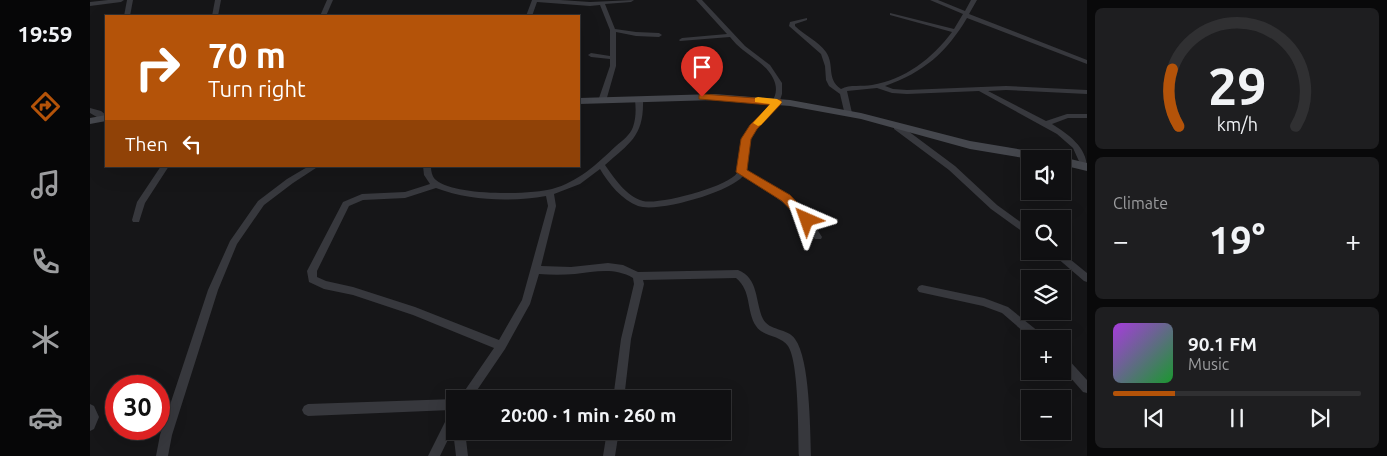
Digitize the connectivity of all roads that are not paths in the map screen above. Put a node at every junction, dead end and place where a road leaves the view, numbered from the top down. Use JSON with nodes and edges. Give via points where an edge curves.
{"nodes":[{"id":1,"x":121,"y":0,"type":"edge"},
{"id":2,"x":130,"y":0,"type":"edge"},
{"id":3,"x":218,"y":0,"type":"edge"},
{"id":4,"x":330,"y":0,"type":"edge"},
{"id":5,"x":536,"y":0,"type":"edge"},
{"id":6,"x":624,"y":0,"type":"edge"},
{"id":7,"x":631,"y":0,"type":"edge"},
{"id":8,"x":699,"y":0,"type":"edge"},
{"id":9,"x":933,"y":0,"type":"edge"},
{"id":10,"x":974,"y":0,"type":"edge"},
{"id":11,"x":602,"y":3,"type":"junction"},
{"id":12,"x":90,"y":4,"type":"edge"},
{"id":13,"x":892,"y":14,"type":"dead end"},
{"id":14,"x":966,"y":14,"type":"junction"},
{"id":15,"x":127,"y":15,"type":"edge"},
{"id":16,"x":215,"y":15,"type":"edge"},
{"id":17,"x":322,"y":15,"type":"edge"},
{"id":18,"x":529,"y":15,"type":"edge"},
{"id":19,"x":805,"y":19,"type":"dead end"},
{"id":20,"x":613,"y":30,"type":"junction"},
{"id":21,"x":955,"y":31,"type":"junction"},
{"id":22,"x":659,"y":35,"type":"dead end"},
{"id":23,"x":732,"y":35,"type":"junction"},
{"id":24,"x":682,"y":40,"type":"dead end"},
{"id":25,"x":591,"y":55,"type":"dead end"},
{"id":26,"x":613,"y":58,"type":"junction"},
{"id":27,"x":1087,"y":62,"type":"edge"},
{"id":28,"x":878,"y":86,"type":"junction"},
{"id":29,"x":980,"y":88,"type":"junction"},
{"id":30,"x":1087,"y":92,"type":"edge"},
{"id":31,"x":843,"y":93,"type":"junction"},
{"id":32,"x":639,"y":100,"type":"junction"},
{"id":33,"x":580,"y":101,"type":"edge"},
{"id":34,"x":602,"y":101,"type":"junction"},
{"id":35,"x":777,"y":102,"type":"junction"},
{"id":36,"x":90,"y":110,"type":"edge"},
{"id":37,"x":848,"y":113,"type":"junction"},
{"id":38,"x":1087,"y":116,"type":"edge"},
{"id":39,"x":105,"y":117,"type":"edge"},
{"id":40,"x":105,"y":118,"type":"edge"},
{"id":41,"x":90,"y":121,"type":"edge"},
{"id":42,"x":1046,"y":124,"type":"junction"},
{"id":43,"x":897,"y":126,"type":"junction"},
{"id":44,"x":1021,"y":154,"type":"edge"},
{"id":45,"x":1071,"y":163,"type":"edge"},
{"id":46,"x":601,"y":165,"type":"junction"},
{"id":47,"x":1086,"y":166,"type":"edge"},
{"id":48,"x":164,"y":167,"type":"edge"},
{"id":49,"x":313,"y":167,"type":"edge"},
{"id":50,"x":427,"y":167,"type":"edge"},
{"id":51,"x":741,"y":172,"type":"junction"},
{"id":52,"x":436,"y":185,"type":"junction"},
{"id":53,"x":550,"y":192,"type":"junction"},
{"id":54,"x":136,"y":220,"type":"dead end"},
{"id":55,"x":1021,"y":227,"type":"edge"},
{"id":56,"x":818,"y":237,"type":"dead end"},
{"id":57,"x":1064,"y":260,"type":"edge"},
{"id":58,"x":536,"y":270,"type":"junction"},
{"id":59,"x":637,"y":276,"type":"junction"},
{"id":60,"x":1087,"y":278,"type":"edge"},
{"id":61,"x":922,"y":289,"type":"dead end"},
{"id":62,"x":1029,"y":330,"type":"edge"},
{"id":63,"x":501,"y":346,"type":"junction"},
{"id":64,"x":1071,"y":370,"type":"edge"},
{"id":65,"x":1087,"y":388,"type":"edge"},
{"id":66,"x":470,"y":390,"type":"edge"},
{"id":67,"x":619,"y":390,"type":"edge"},
{"id":68,"x":446,"y":404,"type":"edge"},
{"id":69,"x":90,"y":410,"type":"edge"},
{"id":70,"x":308,"y":410,"type":"dead end"},
{"id":71,"x":90,"y":425,"type":"edge"},
{"id":72,"x":446,"y":431,"type":"edge"},
{"id":73,"x":461,"y":440,"type":"edge"},
{"id":74,"x":612,"y":440,"type":"edge"},
{"id":75,"x":162,"y":456,"type":"edge"},
{"id":76,"x":434,"y":456,"type":"edge"},
{"id":77,"x":462,"y":456,"type":"edge"},
{"id":78,"x":609,"y":456,"type":"edge"},
{"id":79,"x":805,"y":456,"type":"edge"}],
"edges":[{"from":1,"to":12,"type":"street"},
{"from":2,"to":15,"type":"street"},
{"from":3,"to":16,"type":"street"},
{"from":4,"to":17,"type":"street"},
{"from":5,"to":11,"type":"street"},
{"from":5,"to":18,"type":"street"},
{"from":6,"to":7,"type":"street"},
{"from":6,"to":11,"type":"street"},
{"from":8,"to":23,"type":"street"},
{"from":9,"to":14,"type":"street"},
{"from":10,"to":14,"type":"street"},
{"from":11,"to":20,"type":"street"},
{"from":13,"to":21,"type":"street"},
{"from":14,"to":21,"type":"street"},
{"from":14,"to":27,"type":"street"},
{"from":19,"to":31,"type":"street","via":[[792,23],[792,26],[820,50],[828,65],[830,85]]},
{"from":20,"to":22,"type":"street"},
{"from":20,"to":26,"type":"street"},
{"from":21,"to":28,"type":"street","via":[[933,59]]},
{"from":23,"to":24,"type":"street"},
{"from":23,"to":35,"type":"street","via":[[774,73],[779,85]]},
{"from":25,"to":26,"type":"street"},
{"from":26,"to":34,"type":"street"},
{"from":28,"to":29,"type":"street","via":[[907,92]]},
{"from":28,"to":31,"type":"street","via":[[848,89]]},
{"from":29,"to":30,"type":"street"},
{"from":29,"to":42,"type":"street"},
{"from":31,"to":37,"type":"street"},
{"from":32,"to":34,"type":"main road"},
{"from":32,"to":35,"type":"main road","via":[[715,97]]},
{"from":32,"to":46,"type":"street","via":[[636,132]]},
{"from":33,"to":34,"type":"main road"},
{"from":35,"to":37,"type":"main road"},
{"from":35,"to":51,"type":"street","via":[[746,139]]},
{"from":36,"to":39,"type":"street"},
{"from":37,"to":43,"type":"main road"},
{"from":38,"to":42,"type":"street","via":[[1067,116]]},
{"from":40,"to":41,"type":"main road"},
{"from":42,"to":47,"type":"street","via":[[1070,140]]},
{"from":43,"to":44,"type":"main road","via":[[970,145]]},
{"from":43,"to":55,"type":"street"},
{"from":45,"to":47,"type":"main road"},
{"from":46,"to":51,"type":"street","via":[[634,200],[653,206],[714,189],[731,182]]},
{"from":46,"to":53,"type":"street","via":[[595,172]]},
{"from":48,"to":54,"type":"street","via":[[141,202]]},
{"from":49,"to":75,"type":"street","via":[[262,203],[232,243],[212,290]]},
{"from":50,"to":52,"type":"street","via":[[430,180]]},
{"from":51,"to":56,"type":"street","via":[[797,207]]},
{"from":52,"to":53,"type":"street","via":[[488,196]]},
{"from":52,"to":63,"type":"street","via":[[405,195],[362,197],[346,204],[312,271],[312,278],[324,285],[415,311]]},
{"from":53,"to":58,"type":"street","via":[[552,206]]},
{"from":57,"to":60,"type":"street"},
{"from":58,"to":59,"type":"street","via":[[615,265]]},
{"from":58,"to":63,"type":"street","via":[[527,301]]},
{"from":59,"to":67,"type":"street","via":[[639,284],[626,339]]},
{"from":59,"to":79,"type":"street","via":[[738,274],[746,279],[760,324],[786,337],[794,346],[802,393]]},
{"from":61,"to":62,"type":"street","via":[[984,302],[1005,310]]},
{"from":63,"to":66,"type":"street"},
{"from":64,"to":65,"type":"street"},
{"from":68,"to":70,"type":"street"},
{"from":69,"to":71,"type":"street","via":[[93,417]]},
{"from":72,"to":76,"type":"street"},
{"from":73,"to":77,"type":"street"},
{"from":74,"to":78,"type":"street"}]}
